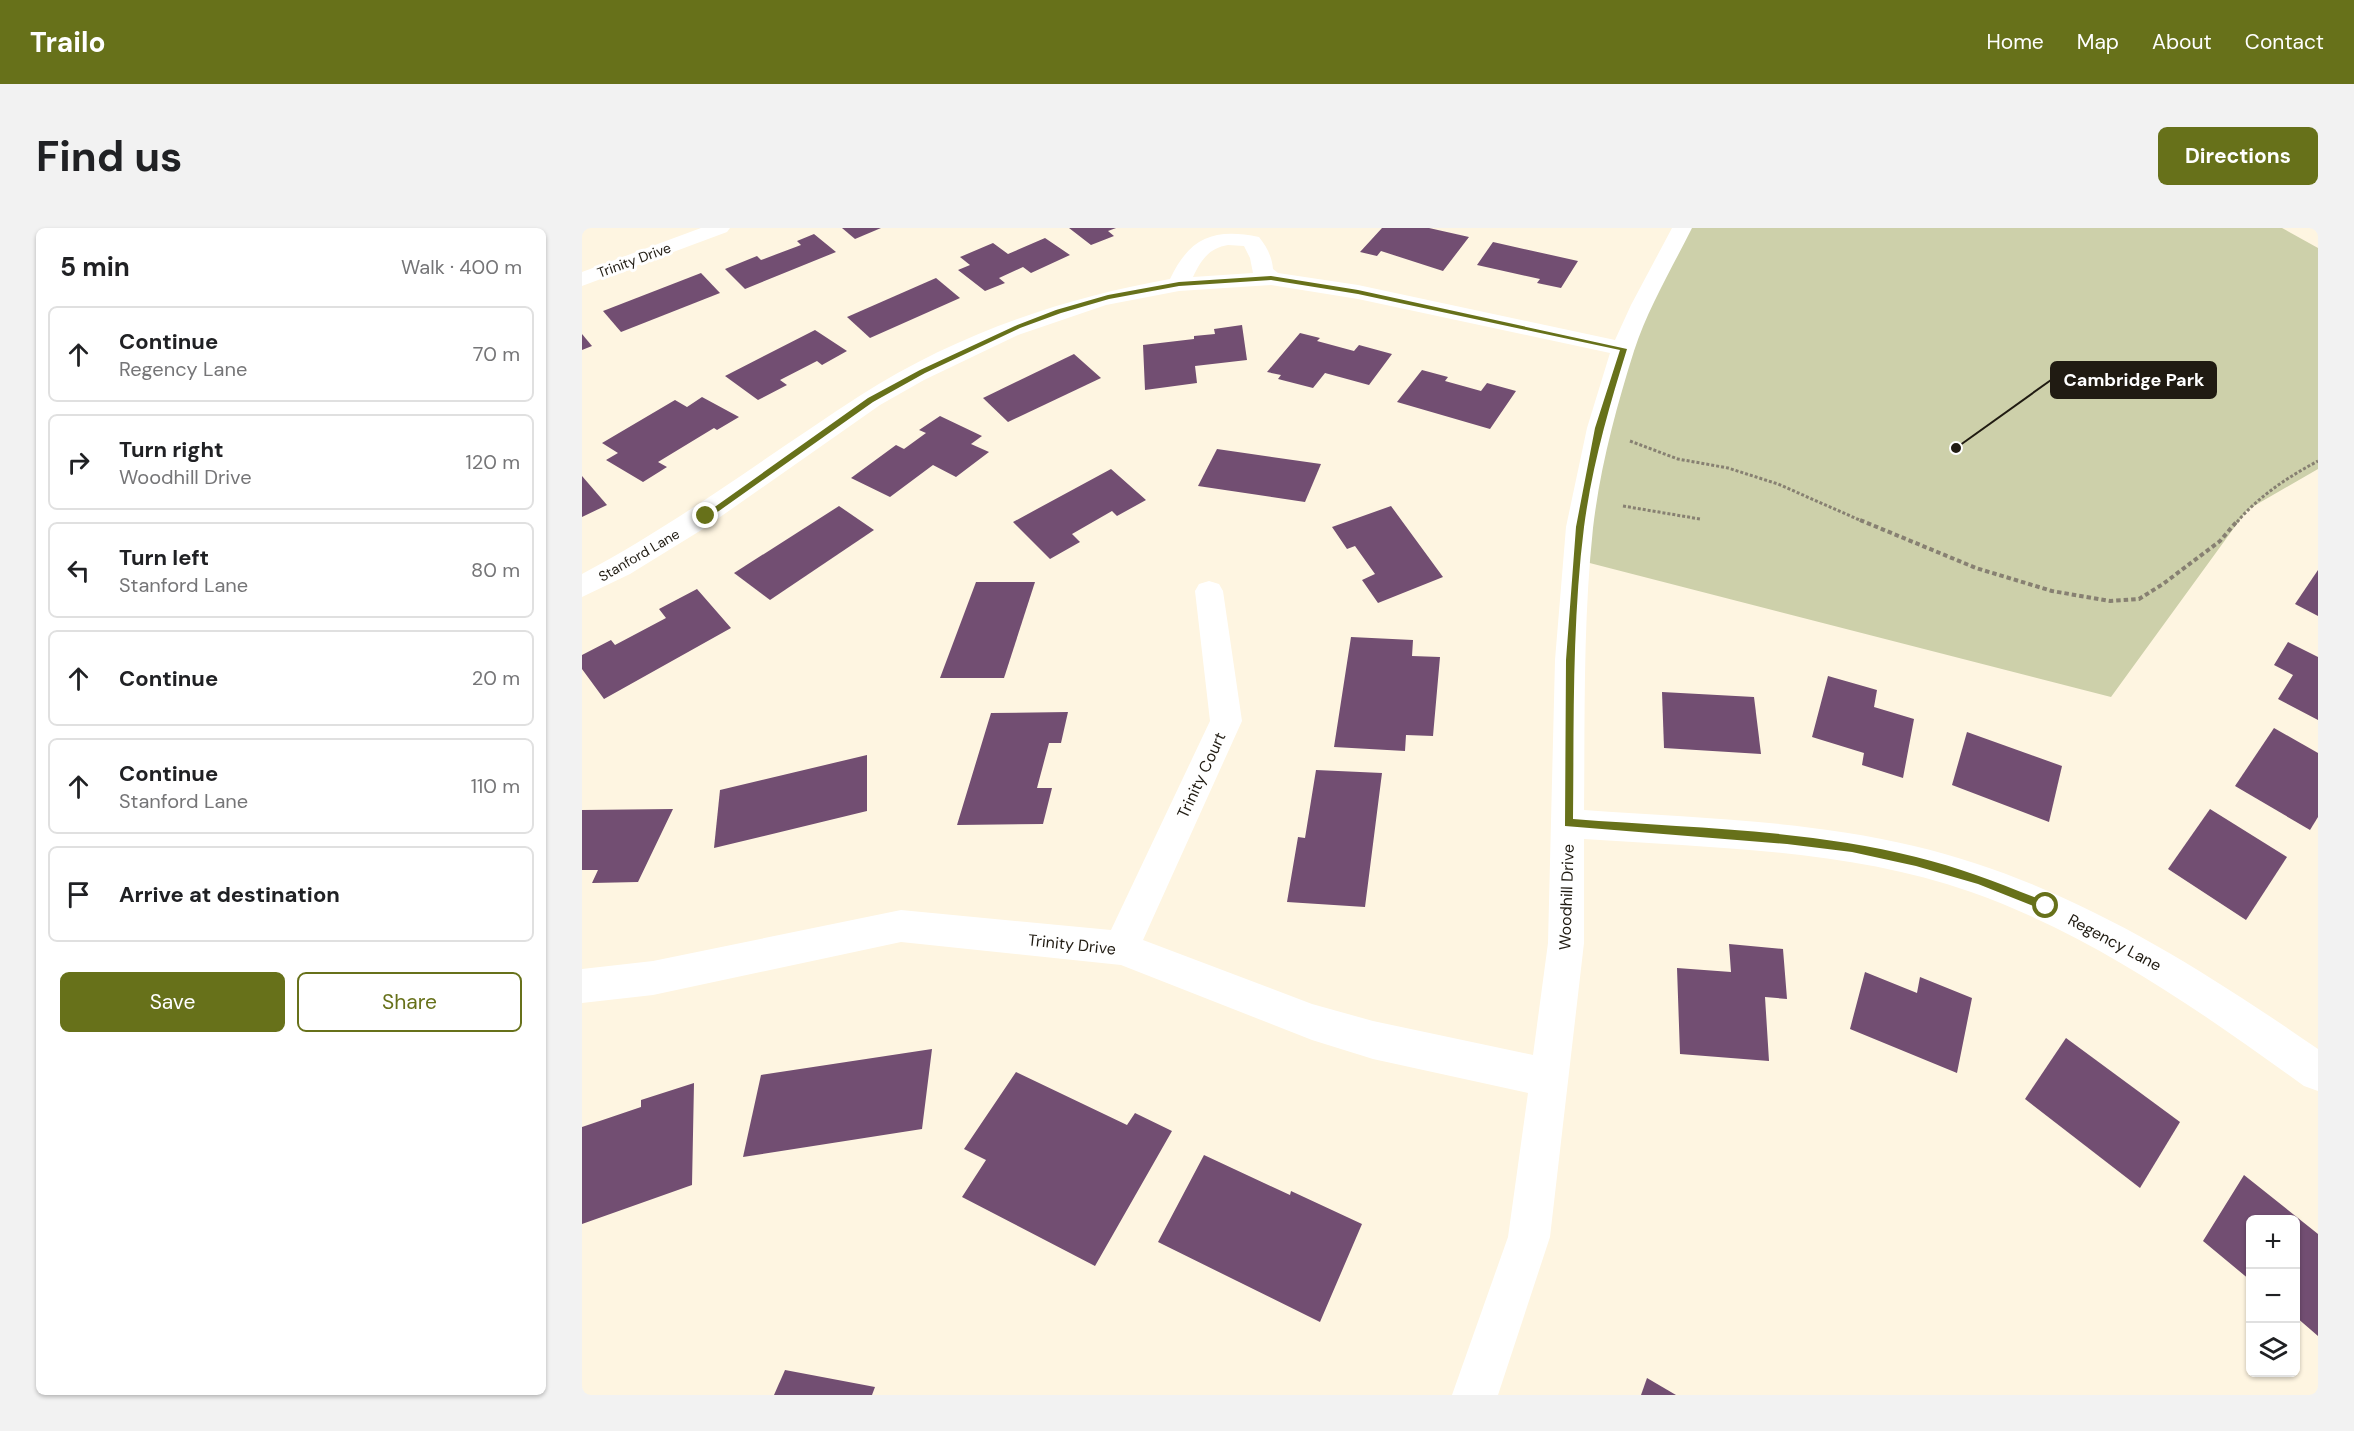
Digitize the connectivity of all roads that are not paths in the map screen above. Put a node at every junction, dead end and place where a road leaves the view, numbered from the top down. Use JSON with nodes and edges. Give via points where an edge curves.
{"nodes":[{"id":1,"x":720,"y":228,"type":"edge"},
{"id":2,"x":1682,"y":228,"type":"edge"},
{"id":3,"x":1271,"y":278,"type":"junction"},
{"id":4,"x":582,"y":279,"type":"edge"},
{"id":5,"x":1179,"y":284,"type":"junction"},
{"id":6,"x":1623,"y":349,"type":"junction"},
{"id":7,"x":582,"y":587,"type":"edge"},
{"id":8,"x":1209,"y":591,"type":"dead end"},
{"id":9,"x":1568,"y":823,"type":"junction"},
{"id":10,"x":1121,"y":948,"type":"junction"},
{"id":11,"x":582,"y":987,"type":"edge"},
{"id":12,"x":2318,"y":1072,"type":"edge"},
{"id":13,"x":1549,"y":1078,"type":"junction"},
{"id":14,"x":1475,"y":1395,"type":"edge"}],
"edges":[{"from":1,"to":4,"type":"street","name":"Trinity Drive"},
{"from":2,"to":6,"type":"street","name":"Woodhill Drive"},
{"from":3,"to":5,"type":"street","name":"Stanford Lane"},
{"from":3,"to":5,"type":"street","via":[[1263,272],[1252,242],[1238,238],[1205,246],[1193,255]]},
{"from":3,"to":6,"type":"street","via":[[1358,292]]},
{"from":5,"to":7,"type":"street","name":"Stanford Lane","via":[[1108,297],[1058,312],[914,375],[871,400],[706,516]]},
{"from":6,"to":9,"type":"street","name":"Woodhill Drive","via":[[1599,428],[1579,538],[1570,660]]},
{"from":8,"to":10,"type":"street","name":"Trinity Court","via":[[1226,721]]},
{"from":9,"to":12,"type":"street","name":"Regency Lane","via":[[1852,848],[1916,861],[1978,880],[2046,906],[2117,940],[2216,1000]]},
{"from":9,"to":13,"type":"street","name":"Woodhill Drive","via":[[1566,943]]},
{"from":10,"to":11,"type":"street","name":"Trinity Drive","via":[[901,926],[653,978]]},
{"from":10,"to":13,"type":"street","name":"Trinity Drive","via":[[1312,1022]]},
{"from":13,"to":14,"type":"street","name":"Woodhill Drive","via":[[1529,1237]]}]}
